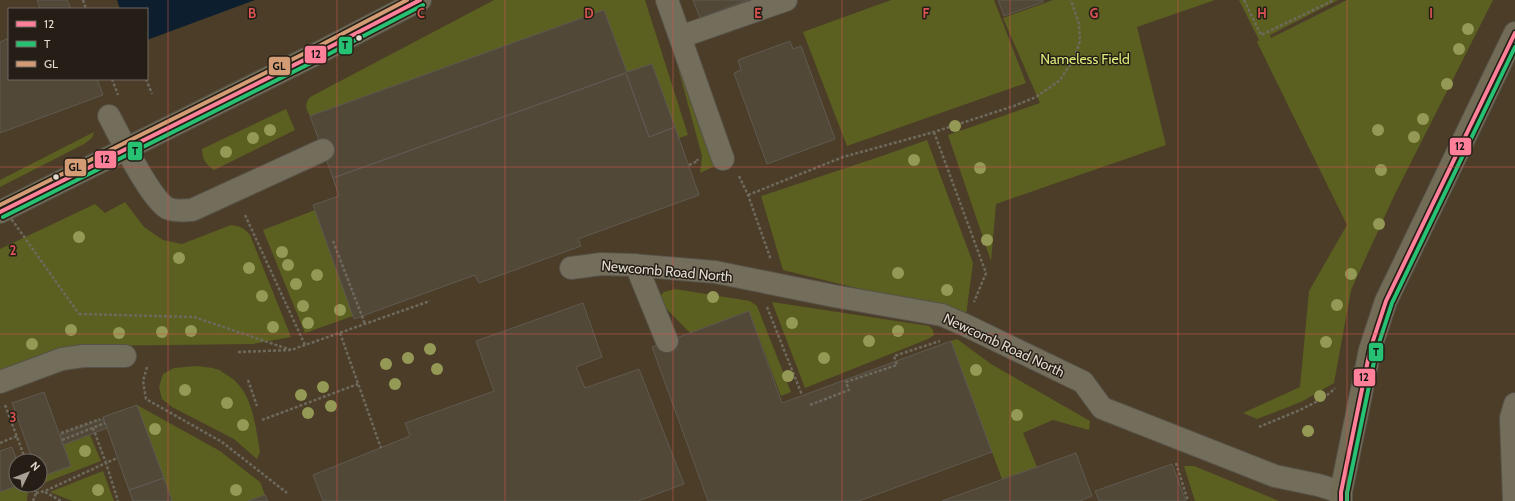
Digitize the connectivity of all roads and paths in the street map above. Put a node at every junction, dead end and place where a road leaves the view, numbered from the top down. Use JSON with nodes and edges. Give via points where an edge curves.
{"nodes":[{"id":1,"x":420,"y":0,"type":"edge"},
{"id":2,"x":667,"y":0,"type":"edge"},
{"id":3,"x":786,"y":0,"type":"edge"},
{"id":4,"x":1072,"y":0,"type":"edge"},
{"id":5,"x":1244,"y":0,"type":"edge"},
{"id":6,"x":1334,"y":0,"type":"edge"},
{"id":7,"x":1515,"y":33,"type":"edge"},
{"id":8,"x":680,"y":37,"type":"junction"},
{"id":9,"x":146,"y":80,"type":"edge"},
{"id":10,"x":152,"y":94,"type":"dead end"},
{"id":11,"x":109,"y":116,"type":"dead end"},
{"id":12,"x":934,"y":132,"type":"junction"},
{"id":13,"x":127,"y":150,"type":"junction"},
{"id":14,"x":323,"y":150,"type":"dead end"},
{"id":15,"x":723,"y":159,"type":"dead end"},
{"id":16,"x":0,"y":203,"type":"edge"},
{"id":17,"x":0,"y":212,"type":"edge"},
{"id":18,"x":245,"y":215,"type":"dead end"},
{"id":19,"x":333,"y":241,"type":"dead end"},
{"id":20,"x":772,"y":261,"type":"dead end"},
{"id":21,"x":636,"y":265,"type":"junction"},
{"id":22,"x":571,"y":268,"type":"dead end"},
{"id":23,"x":430,"y":301,"type":"dead end"},
{"id":24,"x":765,"y":302,"type":"dead end"},
{"id":25,"x":974,"y":302,"type":"dead end"},
{"id":26,"x":365,"y":324,"type":"junction"},
{"id":27,"x":340,"y":333,"type":"junction"},
{"id":28,"x":946,"y":339,"type":"dead end"},
{"id":29,"x":667,"y":341,"type":"dead end"},
{"id":30,"x":305,"y":346,"type":"junction"},
{"id":31,"x":291,"y":350,"type":"junction"},
{"id":32,"x":238,"y":352,"type":"dead end"},
{"id":33,"x":125,"y":356,"type":"dead end"},
{"id":34,"x":148,"y":362,"type":"dead end"},
{"id":35,"x":248,"y":380,"type":"dead end"},
{"id":36,"x":0,"y":382,"type":"edge"},
{"id":37,"x":358,"y":384,"type":"junction"},
{"id":38,"x":1335,"y":388,"type":"dead end"},
{"id":39,"x":802,"y":395,"type":"dead end"},
{"id":40,"x":1515,"y":404,"type":"edge"},
{"id":41,"x":5,"y":405,"type":"dead end"},
{"id":42,"x":810,"y":405,"type":"dead end"},
{"id":43,"x":257,"y":406,"type":"dead end"},
{"id":44,"x":100,"y":418,"type":"dead end"},
{"id":45,"x":262,"y":420,"type":"dead end"},
{"id":46,"x":105,"y":423,"type":"dead end"},
{"id":47,"x":1259,"y":427,"type":"dead end"},
{"id":48,"x":93,"y":428,"type":"junction"},
{"id":49,"x":61,"y":433,"type":"dead end"},
{"id":50,"x":17,"y":436,"type":"junction"},
{"id":51,"x":62,"y":440,"type":"dead end"},
{"id":52,"x":0,"y":443,"type":"edge"},
{"id":53,"x":381,"y":448,"type":"dead end"},
{"id":54,"x":23,"y":453,"type":"edge"},
{"id":55,"x":117,"y":458,"type":"dead end"},
{"id":56,"x":1182,"y":461,"type":"dead end"},
{"id":57,"x":106,"y":463,"type":"junction"},
{"id":58,"x":48,"y":490,"type":"edge"},
{"id":59,"x":36,"y":493,"type":"edge"},
{"id":60,"x":48,"y":493,"type":"edge"},
{"id":61,"x":287,"y":493,"type":"dead end"},
{"id":62,"x":1341,"y":497,"type":"edge"},
{"id":63,"x":33,"y":501,"type":"edge"},
{"id":64,"x":61,"y":501,"type":"edge"},
{"id":65,"x":118,"y":501,"type":"edge"},
{"id":66,"x":1188,"y":501,"type":"edge"},
{"id":67,"x":1514,"y":501,"type":"edge"}],
"edges":[{"from":1,"to":13,"type":"main road"},
{"from":2,"to":8,"type":"street"},
{"from":3,"to":8,"type":"street"},
{"from":4,"to":12,"type":"path","via":[[1079,24],[1080,41],[1074,59],[1060,81],[1036,97]]},
{"from":5,"to":6,"type":"path","via":[[1261,35]]},
{"from":7,"to":62,"type":"main road","via":[[1386,301],[1370,350]]},
{"from":8,"to":15,"type":"street"},
{"from":9,"to":10,"type":"path"},
{"from":11,"to":13,"type":"street"},
{"from":12,"to":20,"type":"path","via":[[843,157],[748,195]]},
{"from":12,"to":25,"type":"path","via":[[986,272]]},
{"from":13,"to":14,"type":"street","via":[[155,195],[166,207],[175,210],[192,210]]},
{"from":13,"to":17,"type":"main road"},
{"from":16,"to":31,"type":"path","bridge":true,"via":[[79,314],[194,317]]},
{"from":18,"to":30,"type":"path"},
{"from":19,"to":26,"type":"path"},
{"from":21,"to":22,"type":"street","name":"Newcomb Road North","via":[[601,264]]},
{"from":21,"to":29,"type":"street"},
{"from":21,"to":62,"type":"street","name":"Newcomb Road North","via":[[715,272],[942,315],[1083,382],[1102,408],[1275,476],[1318,485]]},
{"from":23,"to":26,"type":"path"},
{"from":24,"to":39,"type":"path"},
{"from":26,"to":27,"type":"path"},
{"from":27,"to":30,"type":"path"},
{"from":27,"to":37,"type":"path"},
{"from":28,"to":42,"type":"path","via":[[894,356],[897,365],[846,382],[849,390]]},
{"from":30,"to":31,"type":"path"},
{"from":31,"to":32,"type":"path"},
{"from":33,"to":36,"type":"street","via":[[62,359]]},
{"from":34,"to":61,"type":"path","via":[[143,381],[146,399],[222,442]]},
{"from":35,"to":43,"type":"path"},
{"from":37,"to":45,"type":"path"},
{"from":37,"to":53,"type":"path"},
{"from":38,"to":47,"type":"path","via":[[1308,406]]},
{"from":40,"to":67,"type":"street","via":[[1511,418]]},
{"from":41,"to":50,"type":"path"},
{"from":44,"to":49,"type":"path"},
{"from":46,"to":48,"type":"path"},
{"from":48,"to":51,"type":"path"},
{"from":48,"to":57,"type":"path"},
{"from":50,"to":52,"type":"path"},
{"from":50,"to":54,"type":"path"},
{"from":55,"to":57,"type":"path"},
{"from":56,"to":66,"type":"path","via":[[1175,464]]},
{"from":57,"to":58,"type":"path"},
{"from":57,"to":65,"type":"path"},
{"from":59,"to":63,"type":"path"},
{"from":60,"to":64,"type":"path"}]}
